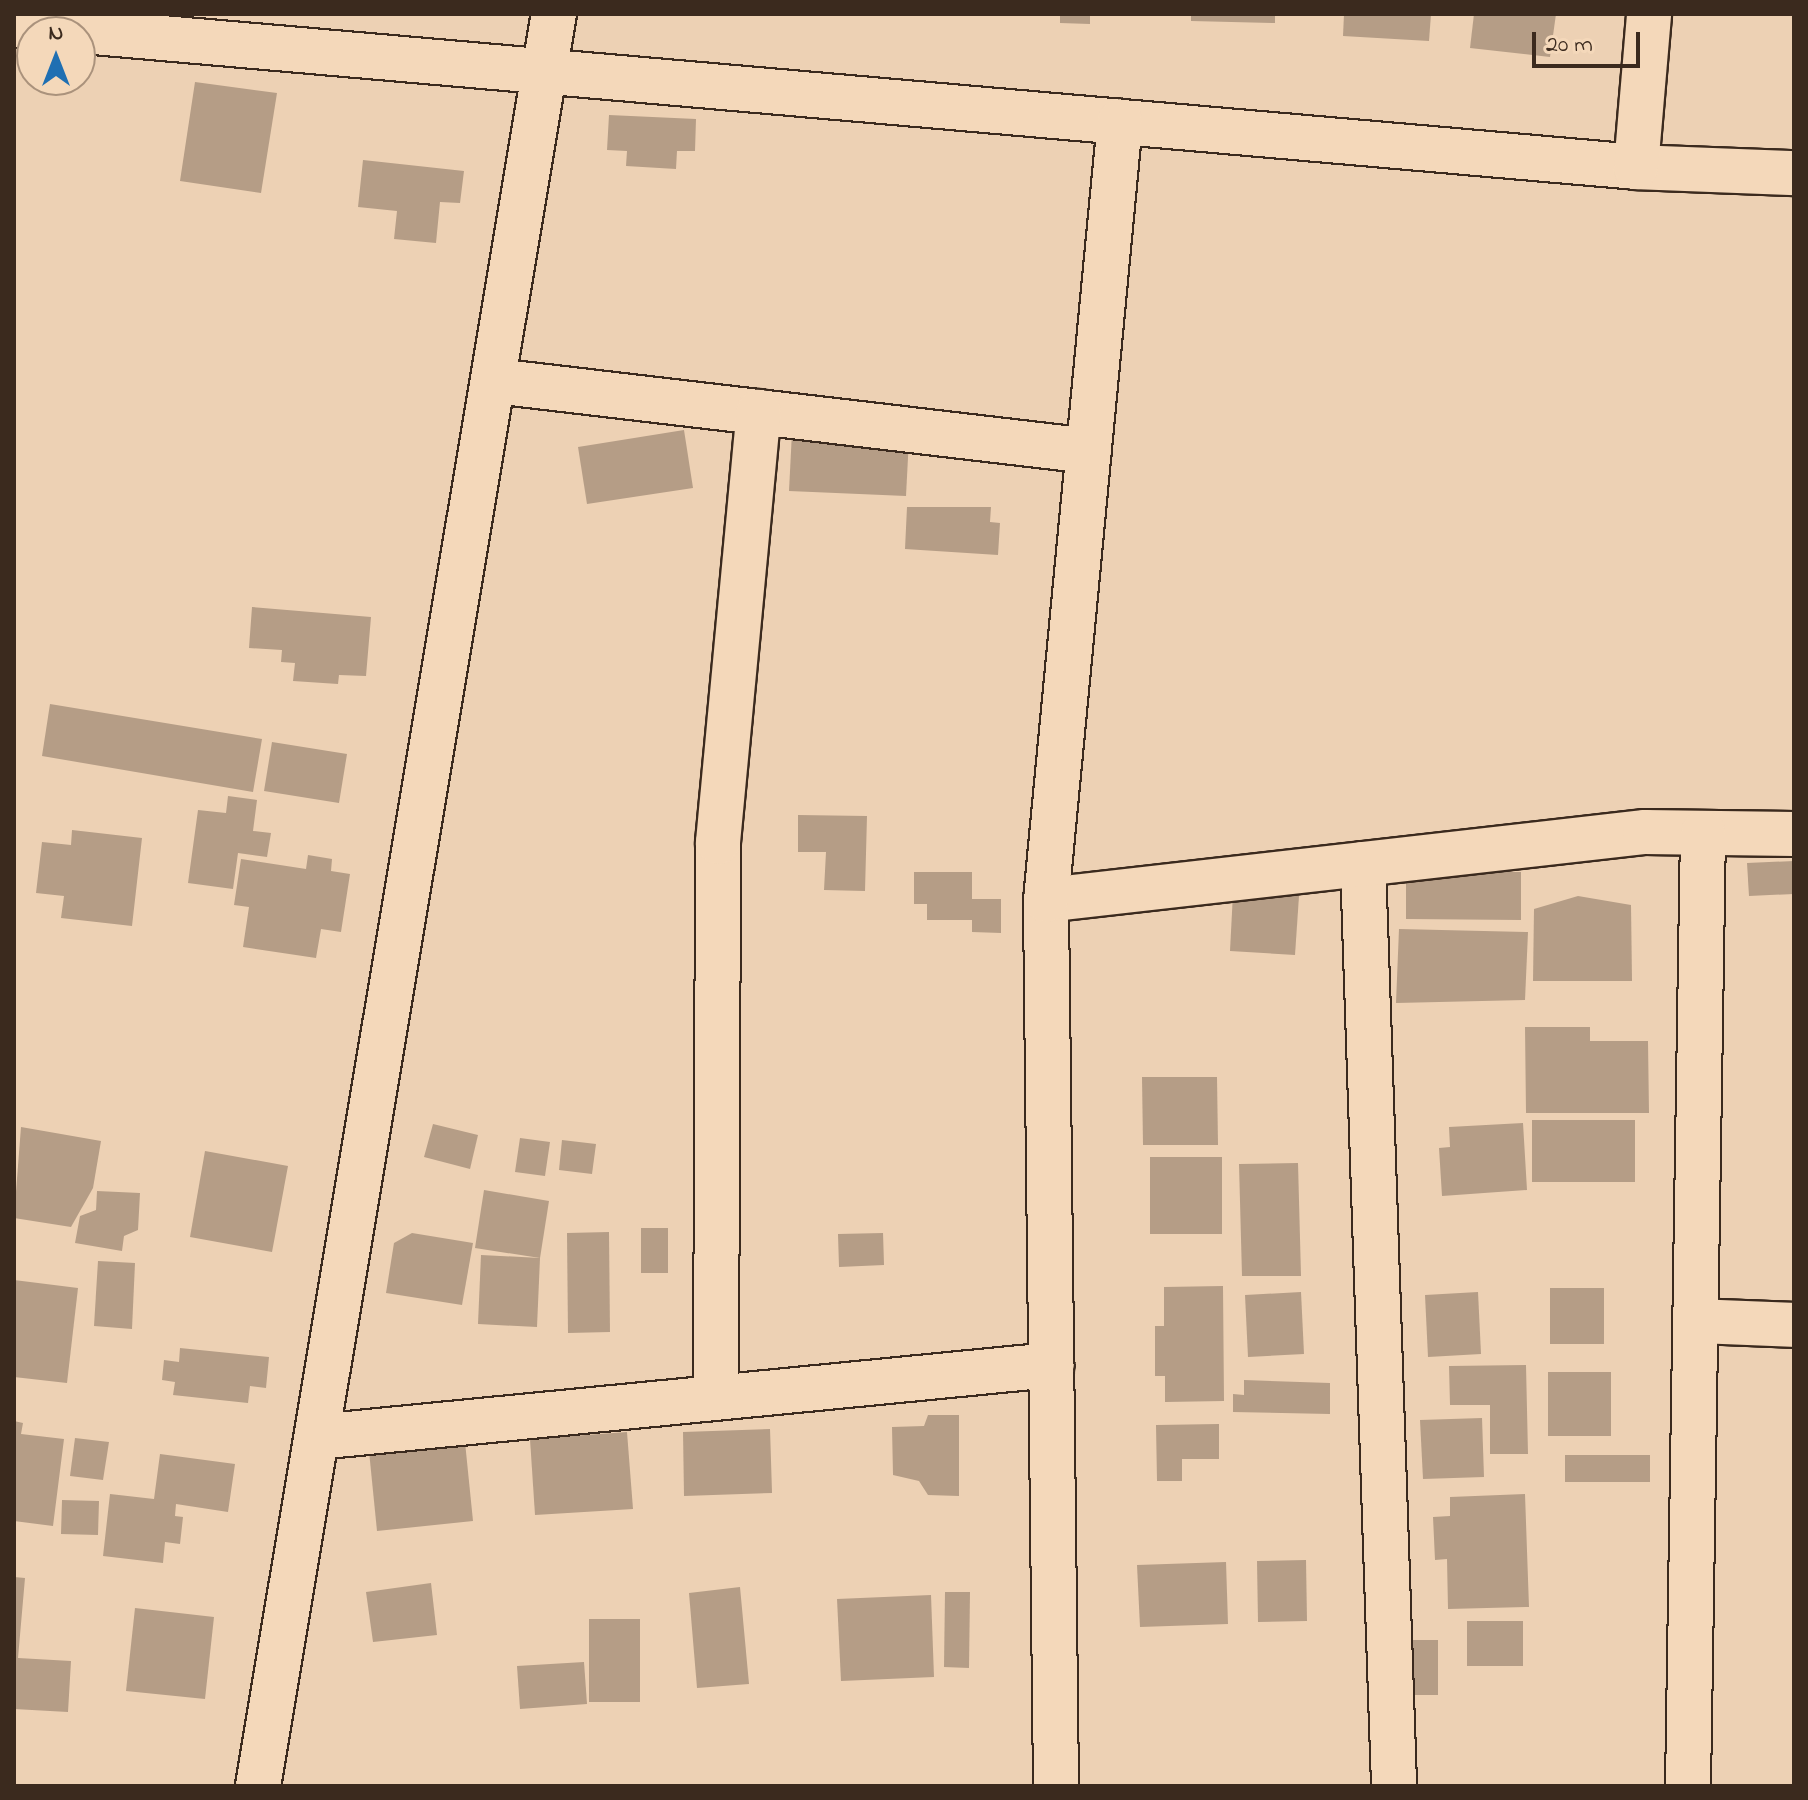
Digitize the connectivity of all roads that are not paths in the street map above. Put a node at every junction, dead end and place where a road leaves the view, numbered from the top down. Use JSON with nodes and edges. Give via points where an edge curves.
{"nodes":[{"id":1,"x":554,"y":14,"type":"edge"},
{"id":2,"x":1649,"y":14,"type":"edge"},
{"id":3,"x":14,"y":25,"type":"edge"},
{"id":4,"x":547,"y":71,"type":"junction"},
{"id":5,"x":1120,"y":122,"type":"junction"},
{"id":6,"x":1636,"y":167,"type":"junction"},
{"id":7,"x":1794,"y":173,"type":"edge"},
{"id":8,"x":495,"y":381,"type":"junction"},
{"id":9,"x":759,"y":412,"type":"junction"},
{"id":10,"x":1089,"y":451,"type":"junction"},
{"id":11,"x":1703,"y":833,"type":"junction"},
{"id":12,"x":1794,"y":834,"type":"edge"},
{"id":13,"x":1363,"y":864,"type":"junction"},
{"id":14,"x":1046,"y":900,"type":"junction"},
{"id":15,"x":1696,"y":1321,"type":"junction"},
{"id":16,"x":1794,"y":1325,"type":"edge"},
{"id":17,"x":1051,"y":1365,"type":"junction"},
{"id":18,"x":716,"y":1397,"type":"junction"},
{"id":19,"x":317,"y":1437,"type":"junction"},
{"id":20,"x":258,"y":1786,"type":"edge"},
{"id":21,"x":1056,"y":1786,"type":"edge"},
{"id":22,"x":1394,"y":1786,"type":"edge"},
{"id":23,"x":1688,"y":1786,"type":"edge"}],
"edges":[{"from":1,"to":4,"type":"street"},
{"from":2,"to":6,"type":"street"},
{"from":3,"to":4,"type":"street"},
{"from":4,"to":5,"type":"street"},
{"from":4,"to":8,"type":"street"},
{"from":5,"to":6,"type":"street"},
{"from":5,"to":10,"type":"street"},
{"from":6,"to":7,"type":"street"},
{"from":8,"to":9,"type":"street"},
{"from":8,"to":19,"type":"street"},
{"from":9,"to":10,"type":"street"},
{"from":9,"to":18,"type":"street","via":[[718,842]]},
{"from":10,"to":14,"type":"street"},
{"from":11,"to":12,"type":"street"},
{"from":11,"to":13,"type":"street","via":[[1645,832]]},
{"from":11,"to":15,"type":"street"},
{"from":13,"to":14,"type":"street"},
{"from":13,"to":22,"type":"street"},
{"from":14,"to":17,"type":"street"},
{"from":15,"to":16,"type":"street"},
{"from":15,"to":23,"type":"street"},
{"from":17,"to":18,"type":"street"},
{"from":17,"to":21,"type":"street"},
{"from":18,"to":19,"type":"street"},
{"from":19,"to":20,"type":"street"}]}
